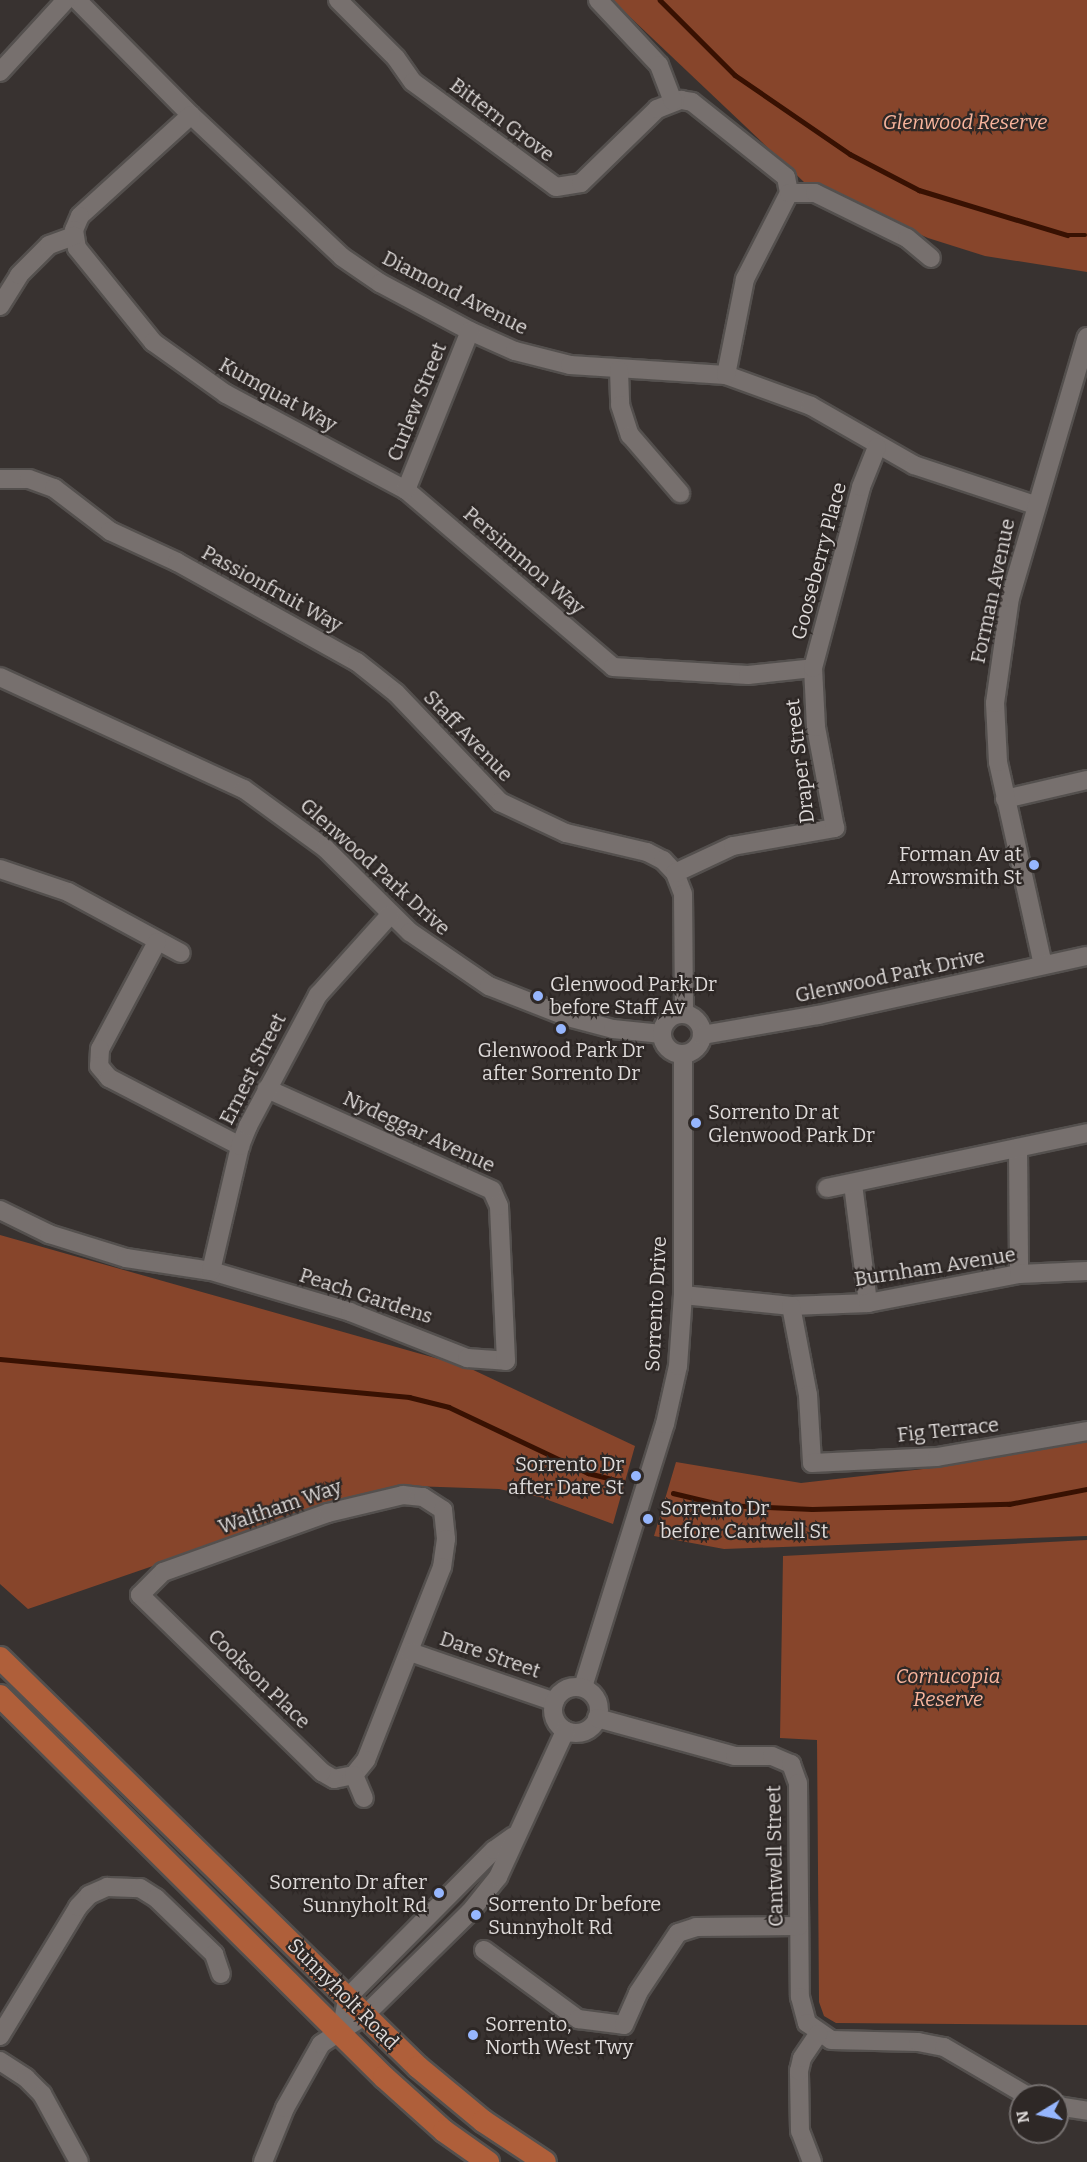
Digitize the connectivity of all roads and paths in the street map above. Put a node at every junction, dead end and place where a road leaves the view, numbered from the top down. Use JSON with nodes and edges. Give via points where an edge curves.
{"nodes":[{"id":1,"x":66,"y":0,"type":"edge"},
{"id":2,"x":77,"y":0,"type":"edge"},
{"id":3,"x":338,"y":0,"type":"edge"},
{"id":4,"x":598,"y":0,"type":"edge"},
{"id":5,"x":0,"y":72,"type":"edge"},
{"id":6,"x":673,"y":101,"type":"junction"},
{"id":7,"x":191,"y":115,"type":"junction"},
{"id":8,"x":789,"y":193,"type":"junction"},
{"id":9,"x":74,"y":236,"type":"junction"},
{"id":10,"x":931,"y":258,"type":"dead end"},
{"id":11,"x":0,"y":306,"type":"edge"},
{"id":12,"x":471,"y":331,"type":"junction"},
{"id":13,"x":1087,"y":338,"type":"edge"},
{"id":14,"x":619,"y":370,"type":"junction"},
{"id":15,"x":726,"y":375,"type":"junction"},
{"id":16,"x":877,"y":447,"type":"junction"},
{"id":17,"x":0,"y":479,"type":"edge"},
{"id":18,"x":406,"y":490,"type":"junction"},
{"id":19,"x":680,"y":493,"type":"dead end"},
{"id":20,"x":1035,"y":505,"type":"junction"},
{"id":21,"x":613,"y":667,"type":"joint"},
{"id":22,"x":813,"y":668,"type":"junction"},
{"id":23,"x":0,"y":677,"type":"edge"},
{"id":24,"x":396,"y":693,"type":"joint"},
{"id":25,"x":1087,"y":780,"type":"edge"},
{"id":26,"x":1005,"y":799,"type":"junction"},
{"id":27,"x":0,"y":869,"type":"edge"},
{"id":28,"x":675,"y":873,"type":"junction"},
{"id":29,"x":390,"y":915,"type":"junction"},
{"id":30,"x":157,"y":942,"type":"junction"},
{"id":31,"x":181,"y":953,"type":"dead end"},
{"id":32,"x":1087,"y":956,"type":"edge"},
{"id":33,"x":1042,"y":965,"type":"junction"},
{"id":34,"x":684,"y":1014,"type":"junction"},
{"id":35,"x":662,"y":1034,"type":"junction"},
{"id":36,"x":702,"y":1035,"type":"junction"},
{"id":37,"x":683,"y":1054,"type":"junction"},
{"id":38,"x":267,"y":1089,"type":"junction"},
{"id":39,"x":1087,"y":1133,"type":"edge"},
{"id":40,"x":240,"y":1146,"type":"junction"},
{"id":41,"x":1018,"y":1148,"type":"junction"},
{"id":42,"x":853,"y":1184,"type":"junction"},
{"id":43,"x":826,"y":1188,"type":"dead end"},
{"id":44,"x":0,"y":1210,"type":"edge"},
{"id":45,"x":211,"y":1271,"type":"junction"},
{"id":46,"x":1087,"y":1271,"type":"edge"},
{"id":47,"x":1019,"y":1274,"type":"junction"},
{"id":48,"x":683,"y":1295,"type":"junction"},
{"id":49,"x":868,"y":1303,"type":"junction"},
{"id":50,"x":791,"y":1306,"type":"junction"},
{"id":51,"x":506,"y":1361,"type":"joint"},
{"id":52,"x":1087,"y":1431,"type":"edge"},
{"id":53,"x":140,"y":1595,"type":"joint"},
{"id":54,"x":410,"y":1652,"type":"junction"},
{"id":55,"x":0,"y":1658,"type":"edge"},
{"id":56,"x":584,"y":1687,"type":"junction"},
{"id":57,"x":0,"y":1696,"type":"edge"},
{"id":58,"x":555,"y":1702,"type":"junction"},
{"id":59,"x":597,"y":1718,"type":"junction"},
{"id":60,"x":565,"y":1731,"type":"junction"},
{"id":61,"x":354,"y":1775,"type":"junction"},
{"id":62,"x":364,"y":1798,"type":"dead end"},
{"id":63,"x":514,"y":1836,"type":"junction"},
{"id":64,"x":799,"y":1926,"type":"junction"},
{"id":65,"x":484,"y":1950,"type":"dead end"},
{"id":66,"x":221,"y":1974,"type":"dead end"},
{"id":67,"x":347,"y":1998,"type":"junction"},
{"id":68,"x":364,"y":2016,"type":"junction"},
{"id":69,"x":341,"y":2033,"type":"junction"},
{"id":70,"x":818,"y":2034,"type":"junction"},
{"id":71,"x":0,"y":2036,"type":"edge"},
{"id":72,"x":0,"y":2061,"type":"edge"},
{"id":73,"x":1009,"y":2085,"type":"edge"},
{"id":74,"x":1069,"y":2108,"type":"edge"},
{"id":75,"x":1087,"y":2111,"type":"edge"},
{"id":76,"x":79,"y":2162,"type":"edge"},
{"id":77,"x":263,"y":2162,"type":"edge"},
{"id":78,"x":488,"y":2162,"type":"edge"},
{"id":79,"x":545,"y":2162,"type":"edge"},
{"id":80,"x":812,"y":2162,"type":"edge"}],
"edges":[{"from":1,"to":5,"type":"street"},
{"from":2,"to":7,"type":"street","name":"Diamond Avenue"},
{"from":3,"to":6,"type":"street","name":"Bittern Grove","via":[[396,58],[413,82],[567,194],[657,110]]},
{"from":4,"to":6,"type":"street","via":[[659,65]]},
{"from":6,"to":8,"type":"street","via":[[692,102],[776,168],[786,177]]},
{"from":7,"to":9,"type":"street","via":[[80,216]]},
{"from":7,"to":12,"type":"street","name":"Diamond Avenue","via":[[342,257],[380,283]]},
{"from":8,"to":10,"type":"street","via":[[815,193],[907,238]]},
{"from":8,"to":15,"type":"street","via":[[745,279]]},
{"from":9,"to":11,"type":"street","via":[[49,245],[19,275]]},
{"from":9,"to":18,"type":"street","name":"Kumquat Way","via":[[77,248],[138,326],[167,354],[225,394]]},
{"from":12,"to":14,"type":"street","name":"Diamond Avenue","via":[[544,360]]},
{"from":12,"to":18,"type":"street","name":"Curlew Street"},
{"from":13,"to":20,"type":"street","name":"Forman Avenue"},
{"from":14,"to":15,"type":"street","name":"Diamond Avenue","via":[[679,369]]},
{"from":14,"to":19,"type":"street","via":[[620,405],[630,435]]},
{"from":15,"to":16,"type":"street","name":"Diamond Avenue","via":[[812,406]]},
{"from":16,"to":20,"type":"street","name":"Diamond Avenue","via":[[914,465]]},
{"from":16,"to":22,"type":"street","name":"Gooseberry Place","via":[[861,487]]},
{"from":17,"to":24,"type":"street","name":"Passionfruit Way","via":[[30,479],[54,488],[119,536],[177,562],[300,629],[357,662]]},
{"from":18,"to":21,"type":"street","name":"Persimmon Way"},
{"from":20,"to":26,"type":"street","name":"Forman Avenue","via":[[1010,598],[997,675],[995,730]]},
{"from":21,"to":22,"type":"street","name":"Gooseberry Place","via":[[748,675]]},
{"from":22,"to":28,"type":"street","name":"Draper Street","via":[[816,727],[835,828],[733,846]]},
{"from":23,"to":29,"type":"street","name":"Glenwood Park Drive","via":[[244,789],[325,848]]},
{"from":24,"to":28,"type":"street","name":"Staff Avenue","via":[[500,802],[566,833],[647,852]]},
{"from":25,"to":26,"type":"street"},
{"from":26,"to":33,"type":"street","name":"Forman Avenue"},
{"from":27,"to":30,"type":"street","via":[[68,892]]},
{"from":28,"to":34,"type":"street","via":[[682,894]]},
{"from":29,"to":35,"type":"street","name":"Glenwood Park Drive","via":[[455,966],[513,998],[613,1029]]},
{"from":29,"to":38,"type":"street","name":"Ernest Street","via":[[327,982]]},
{"from":30,"to":31,"type":"street"},
{"from":30,"to":40,"type":"street","via":[[100,1049],[99,1065],[109,1078]]},
{"from":32,"to":33,"type":"street","name":"Glenwood Park Drive"},
{"from":33,"to":36,"type":"street","name":"Glenwood Park Drive","via":[[818,1015]]},
{"from":34,"to":35,"type":"street","via":[[670,1018]]},
{"from":34,"to":36,"type":"street","via":[[696,1019]]},
{"from":35,"to":37,"type":"street","via":[[670,1050]]},
{"from":36,"to":37,"type":"street","via":[[697,1048]]},
{"from":37,"to":48,"type":"street","name":"Sorrento Drive"},
{"from":38,"to":40,"type":"street","name":"Ernest Street"},
{"from":38,"to":51,"type":"street","name":"Nydeggar Avenue","via":[[492,1190],[499,1206]]},
{"from":39,"to":41,"type":"street"},
{"from":40,"to":45,"type":"street","name":"Ernest Street"},
{"from":41,"to":42,"type":"street"},
{"from":41,"to":47,"type":"street"},
{"from":42,"to":43,"type":"street"},
{"from":42,"to":49,"type":"street"},
{"from":44,"to":45,"type":"street","name":"Peach Gardens","via":[[50,1234],[126,1258]]},
{"from":45,"to":51,"type":"street","name":"Peach Gardens","via":[[350,1312],[467,1358]]},
{"from":46,"to":47,"type":"street","name":"Burnham Avenue"},
{"from":47,"to":49,"type":"street","name":"Burnham Avenue"},
{"from":48,"to":50,"type":"street","name":"Burnham Avenue"},
{"from":48,"to":56,"type":"street","name":"Sorrento Drive","via":[[680,1350],[670,1406]]},
{"from":49,"to":50,"type":"street","name":"Burnham Avenue"},
{"from":50,"to":52,"type":"street","name":"Fig Terrace","via":[[808,1395],[812,1463],[937,1457]]},
{"from":53,"to":54,"type":"street","name":"Waltham Way","via":[[163,1572],[358,1504],[410,1494],[443,1510],[446,1539],[442,1567]]},
{"from":53,"to":61,"type":"street","name":"Cookson Place","via":[[322,1772],[334,1779]]},
{"from":54,"to":58,"type":"street","name":"Dare Street"},
{"from":54,"to":61,"type":"street","via":[[366,1760]]},
{"from":55,"to":67,"type":"main road","name":"Sunnyholt Road"},
{"from":56,"to":58,"type":"street","via":[[567,1689]]},
{"from":56,"to":59,"type":"street","via":[[598,1702]]},
{"from":57,"to":69,"type":"main road","name":"Sunnyholt Road"},
{"from":58,"to":60,"type":"street","via":[[554,1718]]},
{"from":59,"to":60,"type":"street","via":[[583,1732]]},
{"from":59,"to":64,"type":"street","name":"Cantwell Street","via":[[735,1756],[771,1756],[791,1764],[798,1783]]},
{"from":60,"to":63,"type":"street"},
{"from":61,"to":62,"type":"street"},
{"from":63,"to":67,"type":"street","via":[[494,1850]]},
{"from":63,"to":68,"type":"street","via":[[507,1861],[483,1897]]},
{"from":64,"to":65,"type":"street","via":[[696,1927],[678,1933],[638,1993],[624,2025],[578,2019]]},
{"from":64,"to":70,"type":"street","name":"Cantwell Street","via":[[801,2006],[807,2023]]},
{"from":66,"to":71,"type":"street","via":[[214,1954],[156,1898],[140,1888],[107,1887],[89,1895],[78,1907]]},
{"from":67,"to":68,"type":"main road","name":"Sunnyholt Road"},
{"from":67,"to":69,"type":"street"},
{"from":68,"to":69,"type":"street"},
{"from":68,"to":79,"type":"main road","name":"Sunnyholt Road","via":[[455,2100]]},
{"from":69,"to":77,"type":"street","via":[[321,2044],[305,2069]]},
{"from":69,"to":78,"type":"main road","name":"Sunnyholt Road","via":[[415,2106]]},
{"from":70,"to":73,"type":"street","via":[[842,2042],[918,2042],[944,2047]]},
{"from":70,"to":80,"type":"street","via":[[802,2058],[799,2071],[800,2131]]},
{"from":72,"to":76,"type":"street","via":[[42,2094]]},
{"from":74,"to":75,"type":"street"}]}
